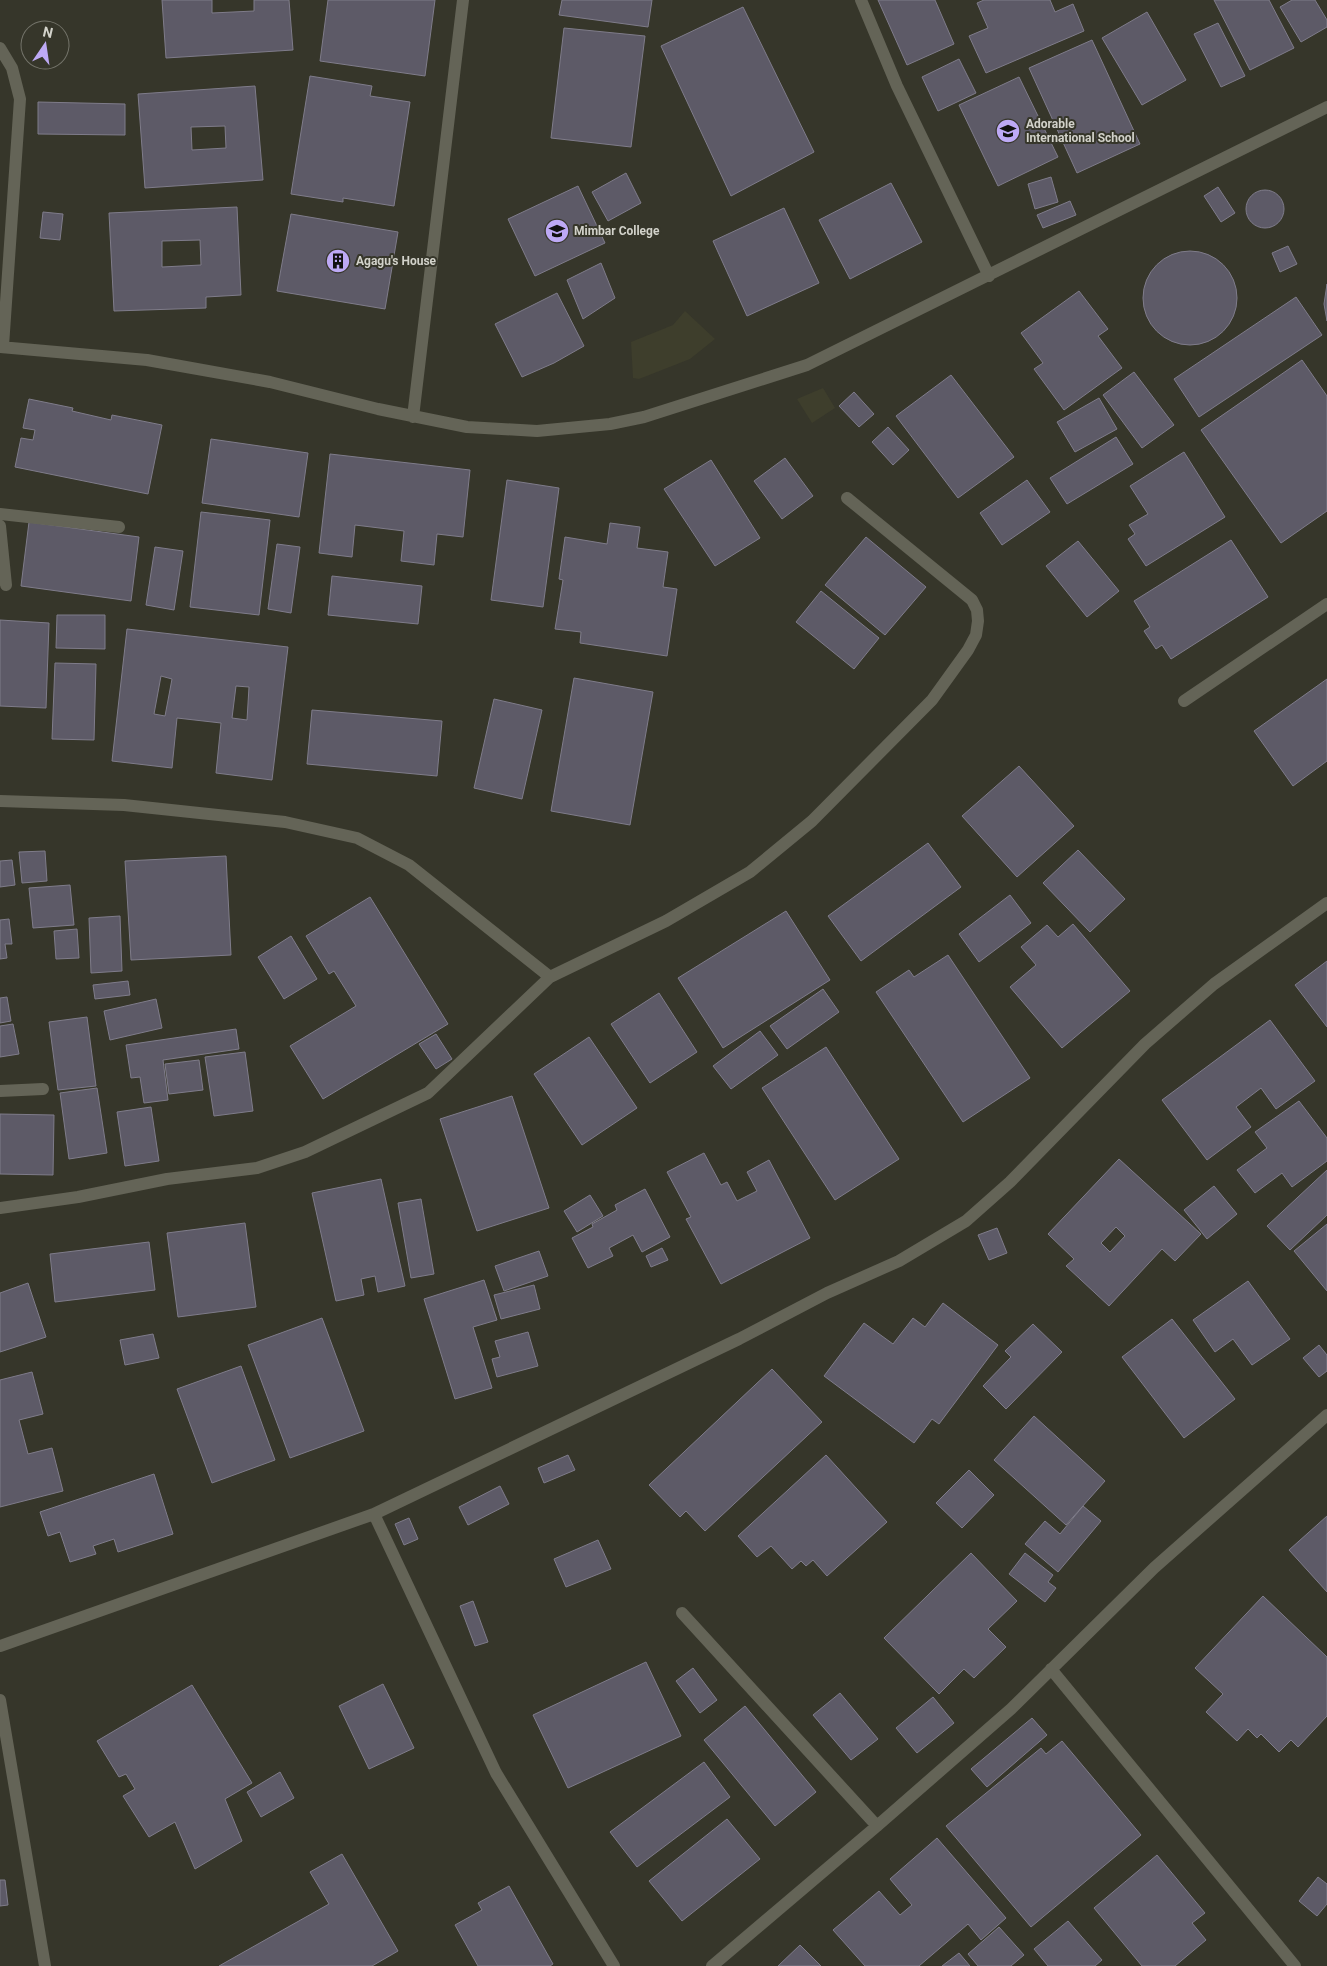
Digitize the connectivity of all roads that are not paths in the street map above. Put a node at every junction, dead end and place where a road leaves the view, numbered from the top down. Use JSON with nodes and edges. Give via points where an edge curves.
{"nodes":[{"id":1,"x":463,"y":0,"type":"edge"},
{"id":2,"x":861,"y":0,"type":"edge"},
{"id":3,"x":0,"y":48,"type":"edge"},
{"id":4,"x":1327,"y":107,"type":"edge"},
{"id":5,"x":989,"y":276,"type":"junction"},
{"id":6,"x":1,"y":346,"type":"edge"},
{"id":7,"x":413,"y":417,"type":"junction"},
{"id":8,"x":847,"y":498,"type":"dead end"},
{"id":9,"x":0,"y":514,"type":"edge"},
{"id":10,"x":0,"y":526,"type":"edge"},
{"id":11,"x":119,"y":527,"type":"dead end"},
{"id":12,"x":6,"y":585,"type":"dead end"},
{"id":13,"x":1327,"y":604,"type":"edge"},
{"id":14,"x":1184,"y":701,"type":"dead end"},
{"id":15,"x":0,"y":801,"type":"edge"},
{"id":16,"x":1327,"y":903,"type":"edge"},
{"id":17,"x":550,"y":978,"type":"junction"},
{"id":18,"x":43,"y":1089,"type":"dead end"},
{"id":19,"x":0,"y":1091,"type":"edge"},
{"id":20,"x":0,"y":1208,"type":"edge"},
{"id":21,"x":1327,"y":1415,"type":"edge"},
{"id":22,"x":374,"y":1514,"type":"junction"},
{"id":23,"x":682,"y":1613,"type":"dead end"},
{"id":24,"x":0,"y":1646,"type":"edge"},
{"id":25,"x":1051,"y":1669,"type":"junction"},
{"id":26,"x":0,"y":1700,"type":"edge"},
{"id":27,"x":877,"y":1826,"type":"junction"},
{"id":28,"x":1290,"y":1964,"type":"edge"},
{"id":29,"x":45,"y":1966,"type":"edge"},
{"id":30,"x":614,"y":1966,"type":"edge"},
{"id":31,"x":712,"y":1966,"type":"edge"}],
"edges":[{"from":1,"to":7,"type":"street"},
{"from":2,"to":5,"type":"street","via":[[897,86]]},
{"from":3,"to":6,"type":"street","via":[[12,68],[20,99]]},
{"from":4,"to":5,"type":"street"},
{"from":5,"to":7,"type":"street","via":[[807,365],[644,417],[610,424],[537,431],[467,427]]},
{"from":6,"to":7,"type":"street","via":[[146,360],[270,382]]},
{"from":8,"to":17,"type":"street","via":[[972,600],[978,621],[976,635],[968,650],[932,700],[812,821],[750,872],[666,921]]},
{"from":9,"to":11,"type":"street"},
{"from":10,"to":12,"type":"street"},
{"from":13,"to":14,"type":"street"},
{"from":15,"to":17,"type":"street","via":[[152,808],[285,822],[357,838],[409,865]]},
{"from":16,"to":22,"type":"street","via":[[1214,984],[1145,1044],[1024,1168],[966,1221],[899,1261]]},
{"from":17,"to":20,"type":"street","via":[[428,1093],[305,1152],[257,1168],[167,1179],[78,1197]]},
{"from":18,"to":19,"type":"street"},
{"from":21,"to":25,"type":"street","via":[[1154,1568]]},
{"from":22,"to":24,"type":"street"},
{"from":22,"to":30,"type":"street","via":[[496,1772]]},
{"from":23,"to":27,"type":"street"},
{"from":25,"to":27,"type":"street","via":[[1011,1709]]},
{"from":25,"to":28,"type":"street"},
{"from":26,"to":29,"type":"street"},
{"from":27,"to":31,"type":"street"}]}
